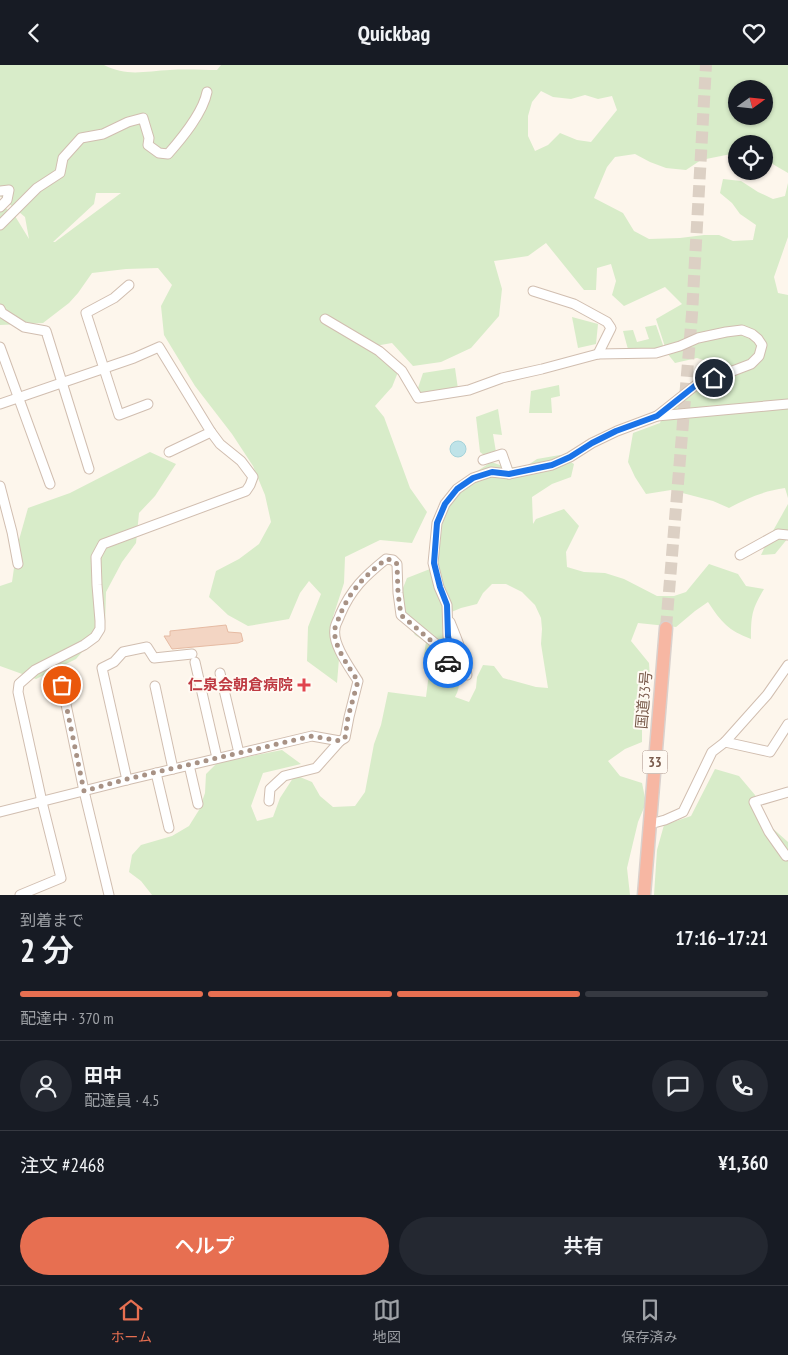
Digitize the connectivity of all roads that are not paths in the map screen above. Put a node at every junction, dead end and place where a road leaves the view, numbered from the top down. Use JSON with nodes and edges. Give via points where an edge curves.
{"nodes":[{"id":1,"x":207,"y":92,"type":"dead end"},
{"id":2,"x":0,"y":191,"type":"edge"},
{"id":3,"x":0,"y":207,"type":"edge"},
{"id":4,"x":0,"y":225,"type":"edge"},
{"id":5,"x":128,"y":285,"type":"dead end"},
{"id":6,"x":533,"y":291,"type":"dead end"},
{"id":7,"x":0,"y":309,"type":"edge"},
{"id":8,"x":325,"y":319,"type":"dead end"},
{"id":9,"x":0,"y":347,"type":"edge"},
{"id":10,"x":598,"y":353,"type":"junction"},
{"id":11,"x":104,"y":368,"type":"junction"},
{"id":12,"x":63,"y":383,"type":"junction"},
{"id":13,"x":18,"y":398,"type":"junction"},
{"id":14,"x":0,"y":404,"type":"edge"},
{"id":15,"x":148,"y":404,"type":"dead end"},
{"id":16,"x":788,"y":404,"type":"edge"},
{"id":17,"x":657,"y":416,"type":"junction"},
{"id":18,"x":211,"y":432,"type":"junction"},
{"id":19,"x":169,"y":452,"type":"dead end"},
{"id":20,"x":483,"y":460,"type":"dead end"},
{"id":21,"x":89,"y":469,"type":"dead end"},
{"id":22,"x":509,"y":474,"type":"junction"},
{"id":23,"x":50,"y":484,"type":"dead end"},
{"id":24,"x":0,"y":486,"type":"edge"},
{"id":25,"x":788,"y":535,"type":"edge"},
{"id":26,"x":740,"y":555,"type":"dead end"},
{"id":27,"x":18,"y":564,"type":"dead end"},
{"id":28,"x":448,"y":617,"type":"junction"},
{"id":29,"x":666,"y":628,"type":"tunnel mouth"},
{"id":30,"x":788,"y":665,"type":"edge"},
{"id":31,"x":220,"y":673,"type":"dead end"},
{"id":32,"x":467,"y":675,"type":"dead end"},
{"id":33,"x":62,"y":685,"type":"dead end"},
{"id":34,"x":154,"y":686,"type":"dead end"},
{"id":35,"x":788,"y":724,"type":"edge"},
{"id":36,"x":340,"y":741,"type":"junction"},
{"id":37,"x":725,"y":742,"type":"junction"},
{"id":38,"x":239,"y":753,"type":"junction"},
{"id":39,"x":217,"y":758,"type":"junction"},
{"id":40,"x":189,"y":765,"type":"junction"},
{"id":41,"x":173,"y":769,"type":"junction"},
{"id":42,"x":156,"y":773,"type":"junction"},
{"id":43,"x":127,"y":779,"type":"junction"},
{"id":44,"x":84,"y":791,"type":"junction"},
{"id":45,"x":788,"y":792,"type":"edge"},
{"id":46,"x":269,"y":801,"type":"dead end"},
{"id":47,"x":42,"y":802,"type":"junction"},
{"id":48,"x":198,"y":804,"type":"dead end"},
{"id":49,"x":0,"y":812,"type":"edge"},
{"id":50,"x":650,"y":824,"type":"junction"},
{"id":51,"x":168,"y":828,"type":"dead end"},
{"id":52,"x":786,"y":856,"type":"dead end"},
{"id":53,"x":20,"y":895,"type":"edge"},
{"id":54,"x":109,"y":895,"type":"edge"},
{"id":55,"x":644,"y":895,"type":"edge"}],
"edges":[{"from":1,"to":4,"type":"street","via":[[185,134],[168,154],[159,153],[148,145],[143,118],[103,134],[80,138],[63,158],[60,173],[37,188]]},
{"from":2,"to":3,"type":"street","via":[[9,191],[7,200]]},
{"from":5,"to":11,"type":"street","via":[[114,298],[86,313]]},
{"from":6,"to":10,"type":"street","via":[[574,304],[607,321],[611,328]]},
{"from":7,"to":12,"type":"street","via":[[24,327],[46,331]]},
{"from":8,"to":10,"type":"street","via":[[379,351],[402,371],[418,397],[469,390]]},
{"from":9,"to":13,"type":"street"},
{"from":10,"to":17,"type":"street","via":[[656,353],[698,338],[742,330],[758,339],[762,345],[760,356],[751,364],[696,385]]},
{"from":11,"to":12,"type":"street"},
{"from":11,"to":15,"type":"street","via":[[119,415]]},
{"from":11,"to":18,"type":"street","via":[[159,347]]},
{"from":12,"to":13,"type":"street"},
{"from":12,"to":21,"type":"street"},
{"from":13,"to":14,"type":"street"},
{"from":13,"to":23,"type":"street"},
{"from":16,"to":17,"type":"street"},
{"from":17,"to":22,"type":"street","via":[[616,431],[552,465]]},
{"from":18,"to":19,"type":"street"},
{"from":18,"to":47,"type":"street","via":[[253,477],[246,491],[103,544],[96,557],[100,629],[84,645],[35,670],[19,684],[18,692]]},
{"from":20,"to":22,"type":"street","via":[[502,454]]},
{"from":22,"to":28,"type":"street","via":[[492,472],[473,478],[457,489],[445,504],[437,523],[434,563]]},
{"from":24,"to":27,"type":"street"},
{"from":25,"to":26,"type":"street","via":[[778,534]]},
{"from":28,"to":32,"type":"street"},
{"from":28,"to":36,"type":"street","via":[[454,668],[450,667],[442,650],[401,615],[397,564],[393,560],[386,559],[359,583],[345,603],[334,629],[342,655],[358,681],[345,738]]},
{"from":29,"to":50,"type":"highway","name":"国道33号","number":"33"},
{"from":30,"to":37,"type":"street","via":[[767,695]]},
{"from":31,"to":38,"type":"street"},
{"from":33,"to":44,"type":"street"},
{"from":34,"to":41,"type":"street"},
{"from":35,"to":37,"type":"street","via":[[770,752]]},
{"from":36,"to":38,"type":"street","via":[[312,736]]},
{"from":36,"to":46,"type":"street","via":[[316,768],[284,776],[270,789]]},
{"from":37,"to":50,"type":"street","via":[[712,752],[683,812]]},
{"from":38,"to":39,"type":"street"},
{"from":39,"to":40,"type":"street"},
{"from":39,"to":43,"type":"street","via":[[193,658],[154,658],[147,647],[123,651],[114,662],[102,668]]},
{"from":40,"to":41,"type":"street"},
{"from":40,"to":48,"type":"street"},
{"from":41,"to":42,"type":"street"},
{"from":42,"to":43,"type":"street"},
{"from":42,"to":51,"type":"street"},
{"from":43,"to":44,"type":"street"},
{"from":44,"to":47,"type":"street"},
{"from":44,"to":54,"type":"street"},
{"from":45,"to":52,"type":"street","via":[[754,801],[769,832]]},
{"from":47,"to":49,"type":"street"},
{"from":47,"to":53,"type":"street","via":[[61,878]]},
{"from":50,"to":55,"type":"highway","name":"国道33号","number":"33"}]}
